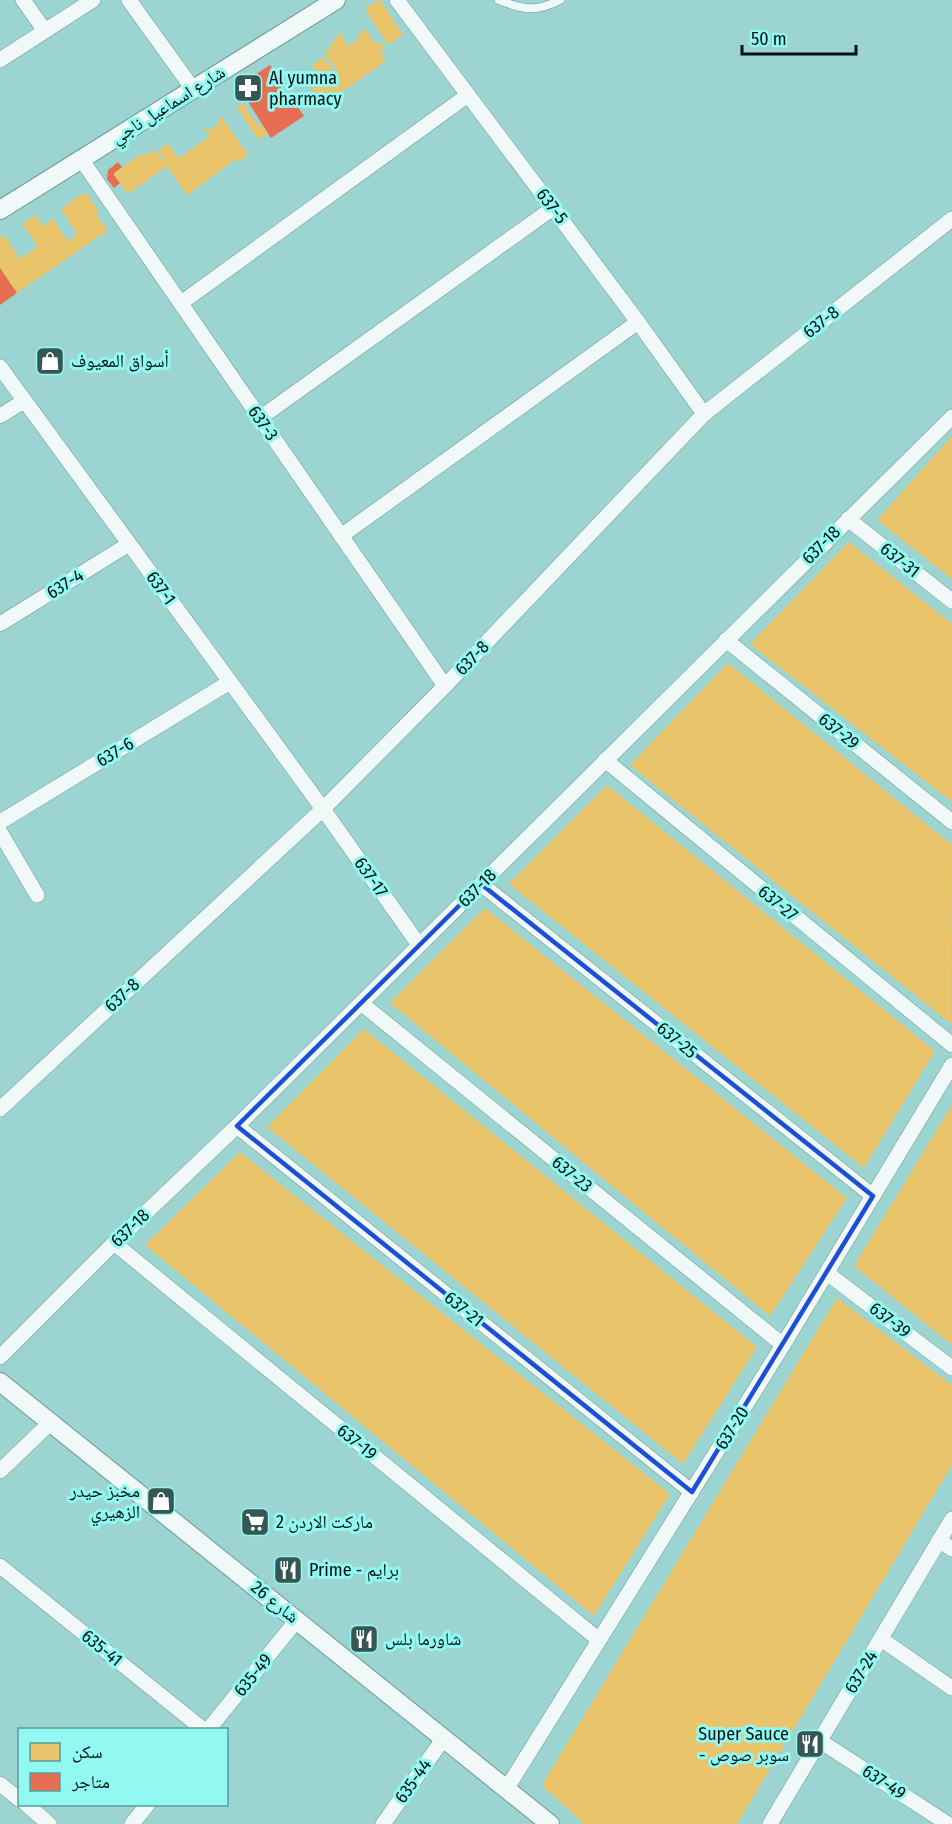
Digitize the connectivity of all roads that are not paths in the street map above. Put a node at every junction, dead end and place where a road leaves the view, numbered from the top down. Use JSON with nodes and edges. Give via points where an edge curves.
{"nodes":[{"id":1,"x":23,"y":0,"type":"edge"},
{"id":2,"x":93,"y":0,"type":"edge"},
{"id":3,"x":129,"y":0,"type":"edge"},
{"id":4,"x":336,"y":0,"type":"edge"},
{"id":5,"x":398,"y":0,"type":"edge"},
{"id":6,"x":499,"y":0,"type":"edge"},
{"id":7,"x":560,"y":0,"type":"edge"},
{"id":8,"x":45,"y":31,"type":"junction"},
{"id":9,"x":0,"y":60,"type":"edge"},
{"id":10,"x":193,"y":89,"type":"junction"},
{"id":11,"x":468,"y":95,"type":"junction"},
{"id":12,"x":81,"y":159,"type":"junction"},
{"id":13,"x":553,"y":208,"type":"junction"},
{"id":14,"x":0,"y":210,"type":"edge"},
{"id":15,"x":952,"y":219,"type":"edge"},
{"id":16,"x":181,"y":303,"type":"junction"},
{"id":17,"x":638,"y":322,"type":"junction"},
{"id":18,"x":0,"y":367,"type":"edge"},
{"id":19,"x":24,"y":400,"type":"junction"},
{"id":20,"x":704,"y":414,"type":"junction"},
{"id":21,"x":0,"y":416,"type":"edge"},
{"id":22,"x":952,"y":417,"type":"edge"},
{"id":23,"x":260,"y":418,"type":"junction"},
{"id":24,"x":848,"y":519,"type":"junction"},
{"id":25,"x":341,"y":536,"type":"junction"},
{"id":26,"x":129,"y":544,"type":"junction"},
{"id":27,"x":952,"y":601,"type":"edge"},
{"id":28,"x":0,"y":624,"type":"edge"},
{"id":29,"x":726,"y":640,"type":"junction"},
{"id":30,"x":230,"y":682,"type":"junction"},
{"id":31,"x":446,"y":686,"type":"junction"},
{"id":32,"x":604,"y":760,"type":"junction"},
{"id":33,"x":323,"y":809,"type":"junction"},
{"id":34,"x":0,"y":822,"type":"edge"},
{"id":35,"x":952,"y":822,"type":"edge"},
{"id":36,"x":0,"y":832,"type":"edge"},
{"id":37,"x":481,"y":884,"type":"junction"},
{"id":38,"x":38,"y":894,"type":"dead end"},
{"id":39,"x":419,"y":945,"type":"junction"},
{"id":40,"x":361,"y":1003,"type":"junction"},
{"id":41,"x":952,"y":1045,"type":"edge"},
{"id":42,"x":952,"y":1065,"type":"edge"},
{"id":43,"x":0,"y":1109,"type":"edge"},
{"id":44,"x":237,"y":1126,"type":"junction"},
{"id":45,"x":873,"y":1196,"type":"junction"},
{"id":46,"x":114,"y":1243,"type":"junction"},
{"id":47,"x":827,"y":1273,"type":"junction"},
{"id":48,"x":783,"y":1345,"type":"junction"},
{"id":49,"x":0,"y":1357,"type":"edge"},
{"id":50,"x":952,"y":1368,"type":"edge"},
{"id":51,"x":0,"y":1382,"type":"edge"},
{"id":52,"x":50,"y":1423,"type":"junction"},
{"id":53,"x":0,"y":1471,"type":"edge"},
{"id":54,"x":692,"y":1492,"type":"junction"},
{"id":55,"x":952,"y":1519,"type":"edge"},
{"id":56,"x":946,"y":1545,"type":"edge"},
{"id":57,"x":0,"y":1566,"type":"edge"},
{"id":58,"x":297,"y":1620,"type":"junction"},
{"id":59,"x":881,"y":1639,"type":"junction"},
{"id":60,"x":599,"y":1640,"type":"junction"},
{"id":61,"x":952,"y":1688,"type":"edge"},
{"id":62,"x":202,"y":1728,"type":"edge"},
{"id":63,"x":210,"y":1728,"type":"edge"},
{"id":64,"x":444,"y":1738,"type":"junction"},
{"id":65,"x":820,"y":1741,"type":"junction"},
{"id":66,"x":0,"y":1784,"type":"edge"},
{"id":67,"x":507,"y":1788,"type":"junction"},
{"id":68,"x":18,"y":1798,"type":"edge"},
{"id":69,"x":28,"y":1806,"type":"edge"},
{"id":70,"x":146,"y":1806,"type":"edge"},
{"id":71,"x":49,"y":1824,"type":"edge"},
{"id":72,"x":132,"y":1824,"type":"edge"},
{"id":73,"x":382,"y":1824,"type":"edge"},
{"id":74,"x":550,"y":1824,"type":"edge"},
{"id":75,"x":770,"y":1824,"type":"edge"},
{"id":76,"x":948,"y":1824,"type":"edge"}],
"edges":[{"from":1,"to":8,"type":"street"},
{"from":2,"to":8,"type":"street"},
{"from":3,"to":10,"type":"street"},
{"from":4,"to":10,"type":"street","name":"شارع اسماعيل ناجي"},
{"from":5,"to":11,"type":"street","name":"637-5"},
{"from":6,"to":7,"type":"lane","via":[[518,8],[535,9]]},
{"from":8,"to":9,"type":"street"},
{"from":10,"to":12,"type":"street","name":"شارع اسماعيل ناجي"},
{"from":11,"to":13,"type":"street","name":"637-5"},
{"from":11,"to":16,"type":"street"},
{"from":12,"to":14,"type":"street","name":"شارع اسماعيل ناجي"},
{"from":12,"to":16,"type":"street","name":"637-3"},
{"from":13,"to":17,"type":"street","name":"637-5"},
{"from":13,"to":23,"type":"street"},
{"from":15,"to":20,"type":"street","name":"637-8"},
{"from":16,"to":23,"type":"street","name":"637-3"},
{"from":17,"to":20,"type":"street","name":"637-5"},
{"from":17,"to":25,"type":"street"},
{"from":18,"to":19,"type":"street","name":"637-1"},
{"from":19,"to":21,"type":"street"},
{"from":19,"to":26,"type":"street","name":"637-1"},
{"from":20,"to":31,"type":"street","name":"637-8"},
{"from":22,"to":24,"type":"street","name":"637-18"},
{"from":23,"to":25,"type":"street","name":"637-3"},
{"from":24,"to":27,"type":"street","name":"637-31"},
{"from":24,"to":29,"type":"street","name":"637-18"},
{"from":25,"to":31,"type":"street","name":"637-3"},
{"from":26,"to":28,"type":"street","name":"637-4"},
{"from":26,"to":30,"type":"street","name":"637-1"},
{"from":29,"to":32,"type":"street","name":"637-18"},
{"from":29,"to":35,"type":"street","name":"637-29"},
{"from":30,"to":33,"type":"street","name":"637-1"},
{"from":30,"to":34,"type":"street","name":"637-6"},
{"from":31,"to":33,"type":"street","name":"637-8"},
{"from":32,"to":37,"type":"street","name":"637-18"},
{"from":32,"to":41,"type":"street","name":"637-27"},
{"from":33,"to":39,"type":"street","name":"637-17"},
{"from":33,"to":43,"type":"street","name":"637-8"},
{"from":36,"to":38,"type":"street"},
{"from":37,"to":39,"type":"street","name":"637-18"},
{"from":37,"to":45,"type":"street","name":"637-25"},
{"from":39,"to":40,"type":"street","name":"637-18"},
{"from":40,"to":44,"type":"street","name":"637-18"},
{"from":40,"to":48,"type":"street","name":"637-23"},
{"from":42,"to":45,"type":"street","name":"637-20"},
{"from":44,"to":46,"type":"street","name":"637-18"},
{"from":44,"to":54,"type":"street","name":"637-21"},
{"from":45,"to":47,"type":"street","name":"637-20"},
{"from":46,"to":49,"type":"street","name":"637-18"},
{"from":46,"to":60,"type":"street","name":"637-19"},
{"from":47,"to":48,"type":"street","name":"637-20"},
{"from":47,"to":50,"type":"street","name":"637-39"},
{"from":48,"to":54,"type":"street","name":"637-20"},
{"from":51,"to":52,"type":"street","name":"شارع 26"},
{"from":52,"to":53,"type":"street"},
{"from":52,"to":58,"type":"street","name":"شارع 26"},
{"from":54,"to":60,"type":"street","name":"637-20"},
{"from":55,"to":56,"type":"street","name":"637-24"},
{"from":56,"to":59,"type":"street","name":"637-24"},
{"from":57,"to":62,"type":"street","name":"635-41"},
{"from":58,"to":63,"type":"street","name":"635-49"},
{"from":58,"to":64,"type":"street","name":"شارع 26"},
{"from":59,"to":61,"type":"street"},
{"from":59,"to":65,"type":"street","name":"637-24"},
{"from":60,"to":67,"type":"street","name":"637-20"},
{"from":64,"to":67,"type":"street","name":"شارع 26"},
{"from":64,"to":73,"type":"street","name":"635-44"},
{"from":65,"to":75,"type":"street","name":"637-24"},
{"from":65,"to":76,"type":"street","name":"637-49"},
{"from":66,"to":68,"type":"street"},
{"from":67,"to":74,"type":"street","name":"شارع 26"},
{"from":69,"to":71,"type":"street"},
{"from":70,"to":72,"type":"street"}]}
